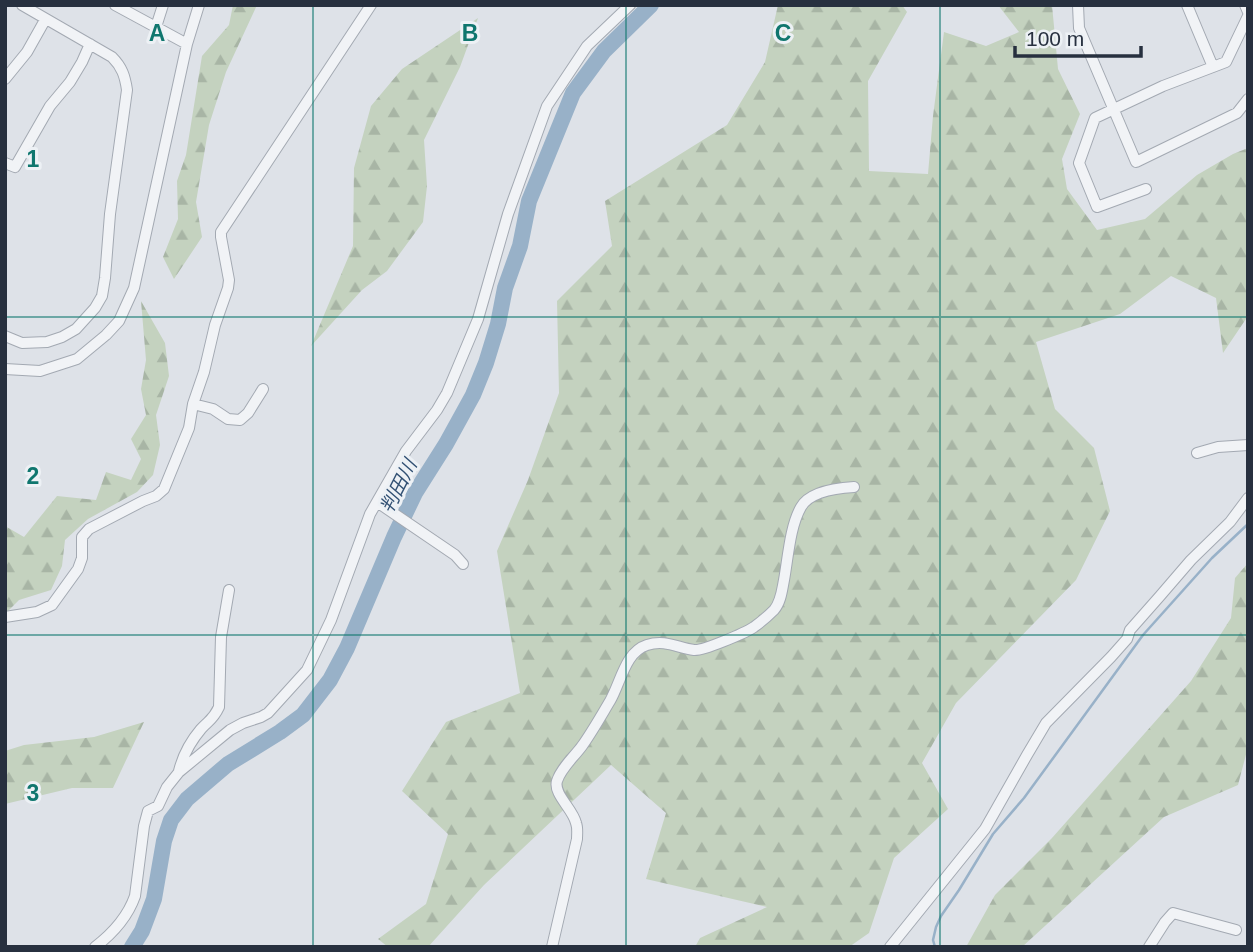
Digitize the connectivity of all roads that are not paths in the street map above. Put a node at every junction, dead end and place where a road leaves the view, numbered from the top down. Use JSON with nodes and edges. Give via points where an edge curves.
{"nodes":[{"id":1,"x":22,"y":5,"type":"edge"},
{"id":2,"x":114,"y":5,"type":"edge"},
{"id":3,"x":163,"y":5,"type":"edge"},
{"id":4,"x":199,"y":5,"type":"edge"},
{"id":5,"x":371,"y":5,"type":"edge"},
{"id":6,"x":630,"y":5,"type":"edge"},
{"id":7,"x":1078,"y":5,"type":"edge"},
{"id":8,"x":1187,"y":5,"type":"edge"},
{"id":9,"x":1245,"y":5,"type":"edge"},
{"id":10,"x":1248,"y":14,"type":"edge"},
{"id":11,"x":45,"y":20,"type":"junction"},
{"id":12,"x":156,"y":27,"type":"junction"},
{"id":13,"x":1237,"y":38,"type":"junction"},
{"id":14,"x":1248,"y":42,"type":"edge"},
{"id":15,"x":90,"y":44,"type":"junction"},
{"id":16,"x":187,"y":44,"type":"junction"},
{"id":17,"x":1213,"y":67,"type":"junction"},
{"id":18,"x":5,"y":79,"type":"edge"},
{"id":19,"x":1248,"y":99,"type":"edge"},
{"id":20,"x":1114,"y":109,"type":"junction"},
{"id":21,"x":5,"y":163,"type":"edge"},
{"id":22,"x":1146,"y":189,"type":"dead end"},
{"id":23,"x":5,"y":336,"type":"edge"},
{"id":24,"x":5,"y":369,"type":"edge"},
{"id":25,"x":263,"y":390,"type":"dead end"},
{"id":26,"x":193,"y":404,"type":"junction"},
{"id":27,"x":1248,"y":445,"type":"edge"},
{"id":28,"x":1197,"y":453,"type":"dead end"},
{"id":29,"x":854,"y":487,"type":"dead end"},
{"id":30,"x":1248,"y":498,"type":"edge"},
{"id":31,"x":377,"y":502,"type":"junction"},
{"id":32,"x":463,"y":564,"type":"dead end"},
{"id":33,"x":229,"y":590,"type":"dead end"},
{"id":34,"x":5,"y":617,"type":"edge"},
{"id":35,"x":179,"y":772,"type":"junction"},
{"id":36,"x":1236,"y":930,"type":"dead end"},
{"id":37,"x":95,"y":947,"type":"edge"},
{"id":38,"x":552,"y":947,"type":"edge"},
{"id":39,"x":890,"y":947,"type":"edge"},
{"id":40,"x":1149,"y":947,"type":"edge"}],
"edges":[{"from":1,"to":11,"type":"street"},
{"from":2,"to":12,"type":"street"},
{"from":3,"to":12,"type":"street"},
{"from":4,"to":16,"type":"street"},
{"from":5,"to":26,"type":"street","via":[[221,232],[228,288]]},
{"from":6,"to":31,"type":"street","via":[[587,46],[547,106],[463,359],[437,410],[406,451]]},
{"from":7,"to":20,"type":"street","via":[[1079,27]]},
{"from":8,"to":17,"type":"street"},
{"from":9,"to":10,"type":"street"},
{"from":10,"to":13,"type":"street"},
{"from":11,"to":15,"type":"street"},
{"from":11,"to":18,"type":"street"},
{"from":12,"to":16,"type":"street"},
{"from":13,"to":14,"type":"street"},
{"from":13,"to":17,"type":"street","via":[[1226,62]]},
{"from":15,"to":21,"type":"street","via":[[15,167]]},
{"from":15,"to":23,"type":"street","via":[[121,66],[127,90],[102,296],[86,319],[62,337],[22,343]]},
{"from":16,"to":24,"type":"street","via":[[134,288],[119,321],[77,359],[40,371]]},
{"from":17,"to":20,"type":"street"},
{"from":19,"to":20,"type":"street","via":[[1237,113],[1136,162]]},
{"from":20,"to":22,"type":"street","via":[[1095,118],[1079,163],[1097,207]]},
{"from":25,"to":26,"type":"street","via":[[240,420]]},
{"from":26,"to":34,"type":"street","via":[[189,428],[164,489],[89,529],[82,537],[78,569],[52,605]]},
{"from":27,"to":28,"type":"street"},
{"from":29,"to":38,"type":"street","via":[[824,492],[802,505],[782,595],[777,606],[752,629],[697,651],[661,642],[648,645],[636,650],[628,662],[596,725],[557,782],[558,794],[577,825],[577,839]]},
{"from":30,"to":39,"type":"street","via":[[1111,657],[1046,723],[985,830]]},
{"from":31,"to":32,"type":"street"},
{"from":31,"to":35,"type":"street","via":[[307,670],[268,713],[230,730]]},
{"from":33,"to":35,"type":"street","via":[[221,637],[219,707],[193,738]]},
{"from":35,"to":37,"type":"street","via":[[158,806],[148,811],[132,905]]},
{"from":36,"to":40,"type":"street","via":[[1173,914]]}]}
